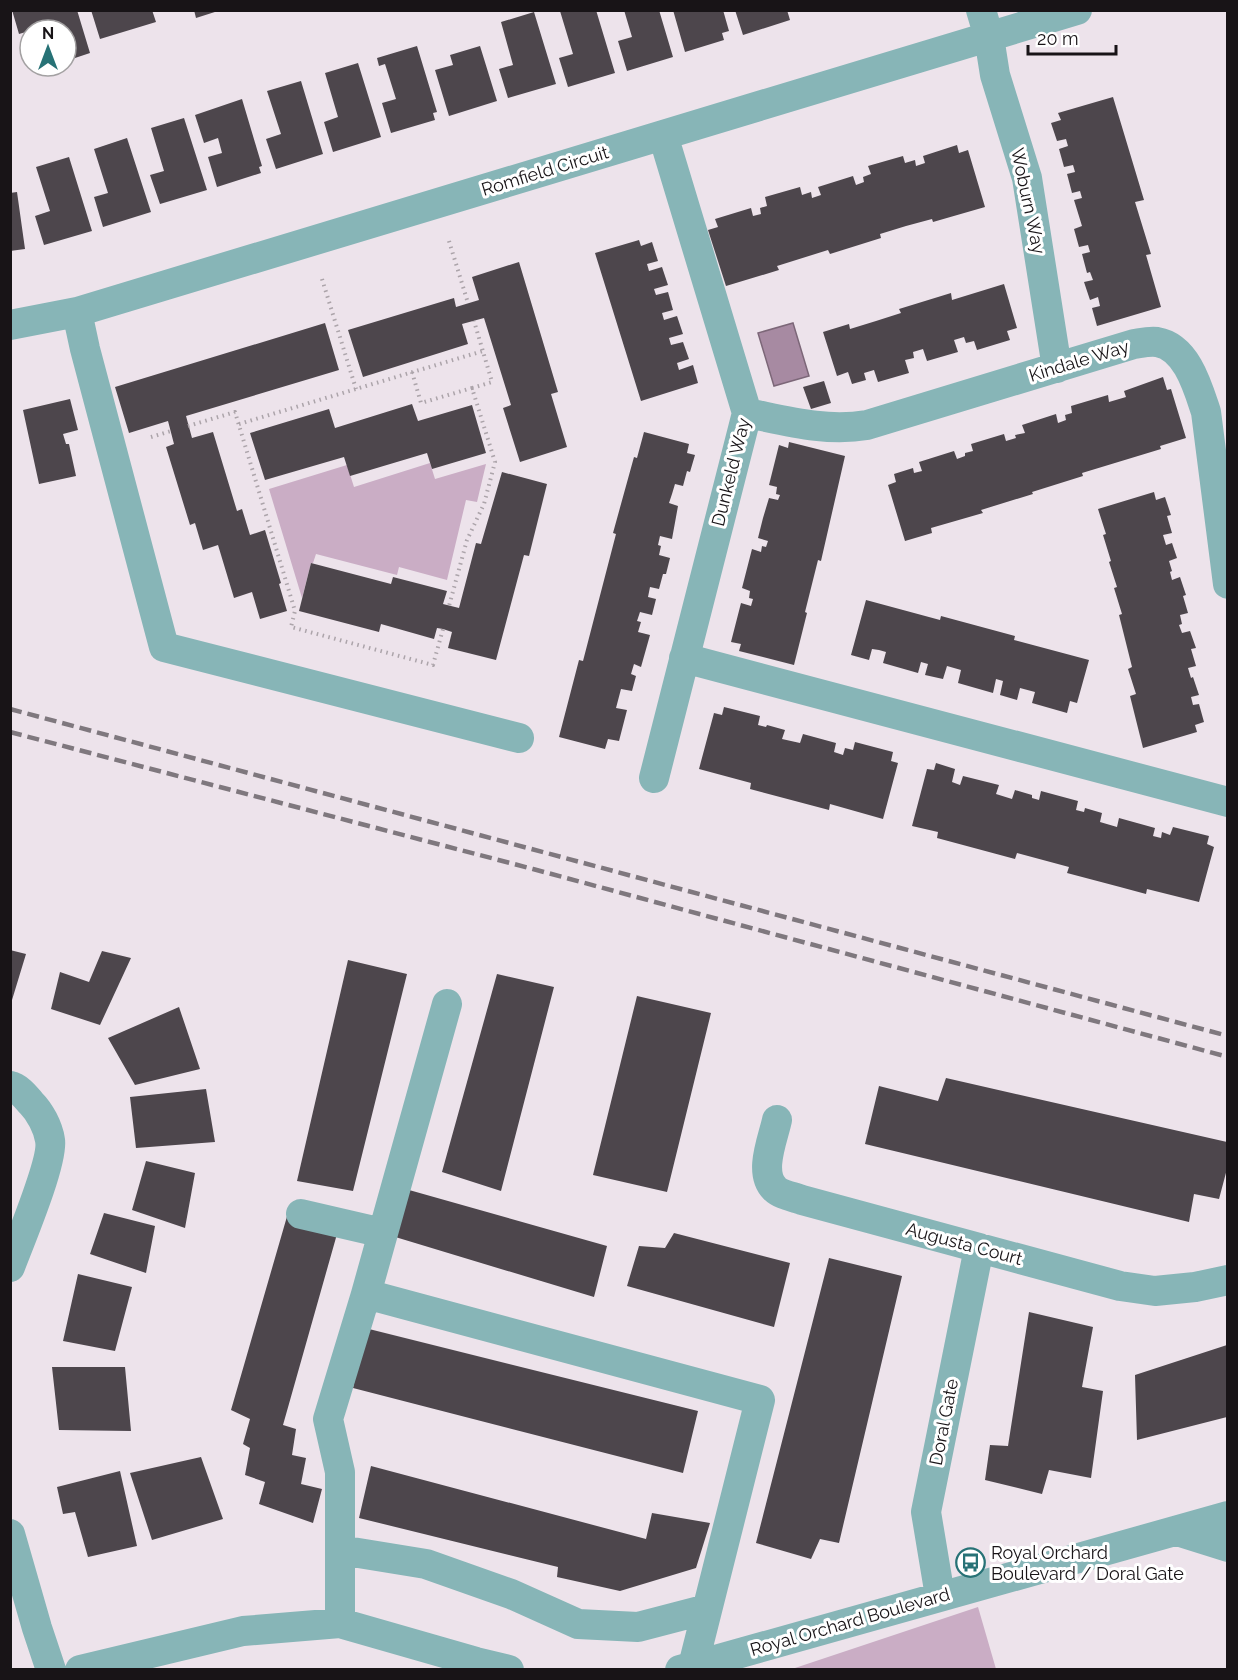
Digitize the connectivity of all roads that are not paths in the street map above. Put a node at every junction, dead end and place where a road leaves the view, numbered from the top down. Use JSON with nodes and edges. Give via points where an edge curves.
{"nodes":[{"id":1,"x":1077,"y":10,"type":"edge"},
{"id":2,"x":985,"y":24,"type":"edge"},
{"id":3,"x":663,"y":135,"type":"junction"},
{"id":4,"x":77,"y":312,"type":"junction"},
{"id":5,"x":10,"y":325,"type":"edge"},
{"id":6,"x":1057,"y":368,"type":"junction"},
{"id":7,"x":747,"y":413,"type":"junction"},
{"id":8,"x":1227,"y":584,"type":"edge"},
{"id":9,"x":684,"y":658,"type":"junction"},
{"id":10,"x":519,"y":738,"type":"dead end"},
{"id":11,"x":654,"y":778,"type":"dead end"},
{"id":12,"x":1227,"y":802,"type":"edge"},
{"id":13,"x":447,"y":1004,"type":"dead end"},
{"id":14,"x":10,"y":1086,"type":"edge"},
{"id":15,"x":777,"y":1120,"type":"dead end"},
{"id":16,"x":301,"y":1214,"type":"dead end"},
{"id":17,"x":383,"y":1233,"type":"junction"},
{"id":18,"x":979,"y":1248,"type":"junction"},
{"id":19,"x":10,"y":1267,"type":"edge"},
{"id":20,"x":1227,"y":1280,"type":"edge"},
{"id":21,"x":366,"y":1294,"type":"junction"},
{"id":22,"x":1227,"y":1516,"type":"edge"},
{"id":23,"x":1177,"y":1530,"type":"junction"},
{"id":24,"x":10,"y":1534,"type":"edge"},
{"id":25,"x":1227,"y":1547,"type":"edge"},
{"id":26,"x":340,"y":1550,"type":"junction"},
{"id":27,"x":940,"y":1596,"type":"junction"},
{"id":28,"x":707,"y":1609,"type":"junction"},
{"id":29,"x":340,"y":1623,"type":"junction"},
{"id":30,"x":686,"y":1668,"type":"edge"},
{"id":31,"x":51,"y":1670,"type":"edge"},
{"id":32,"x":80,"y":1670,"type":"edge"},
{"id":33,"x":509,"y":1670,"type":"edge"}],
"edges":[{"from":1,"to":2,"type":"street","name":"Romfield Circuit"},
{"from":2,"to":3,"type":"street","name":"Romfield Circuit"},
{"from":2,"to":6,"type":"street","name":"Woburn Way","via":[[995,75],[1027,178]]},
{"from":3,"to":4,"type":"street","name":"Romfield Circuit"},
{"from":3,"to":7,"type":"street","name":"Dunkeld Way"},
{"from":4,"to":5,"type":"street","name":"Romfield Circuit"},
{"from":4,"to":10,"type":"street","via":[[164,646]]},
{"from":6,"to":7,"type":"street","name":"Kindale Way","via":[[849,428],[813,427]]},
{"from":6,"to":8,"type":"street","name":"Kindale Way","via":[[1145,342],[1168,346],[1185,362],[1206,412]]},
{"from":7,"to":9,"type":"street","name":"Dunkeld Way"},
{"from":9,"to":11,"type":"street","name":"Dunkeld Way"},
{"from":9,"to":12,"type":"street"},
{"from":13,"to":17,"type":"street"},
{"from":14,"to":19,"type":"street","via":[[16,1087],[34,1106],[51,1141],[46,1167]]},
{"from":15,"to":18,"type":"street","name":"Augusta Court","via":[[767,1177],[776,1191]]},
{"from":16,"to":17,"type":"street"},
{"from":17,"to":21,"type":"street"},
{"from":18,"to":20,"type":"street","name":"Augusta Court","via":[[1120,1286],[1155,1291]]},
{"from":18,"to":27,"type":"street","name":"Doral Gate","via":[[926,1512]]},
{"from":21,"to":26,"type":"street","via":[[328,1419],[340,1472]]},
{"from":21,"to":28,"type":"street","via":[[760,1400]]},
{"from":22,"to":23,"type":"street","name":"Royal Orchard Boulevard"},
{"from":23,"to":25,"type":"street"},
{"from":23,"to":27,"type":"street","name":"Royal Orchard Boulevard"},
{"from":24,"to":31,"type":"street"},
{"from":26,"to":28,"type":"street","via":[[426,1564],[511,1594],[578,1624],[638,1627]]},
{"from":26,"to":29,"type":"street"},
{"from":27,"to":30,"type":"street","name":"Royal Orchard Boulevard"},
{"from":28,"to":30,"type":"street"},
{"from":29,"to":32,"type":"street","via":[[243,1631]]},
{"from":29,"to":33,"type":"street"}]}
